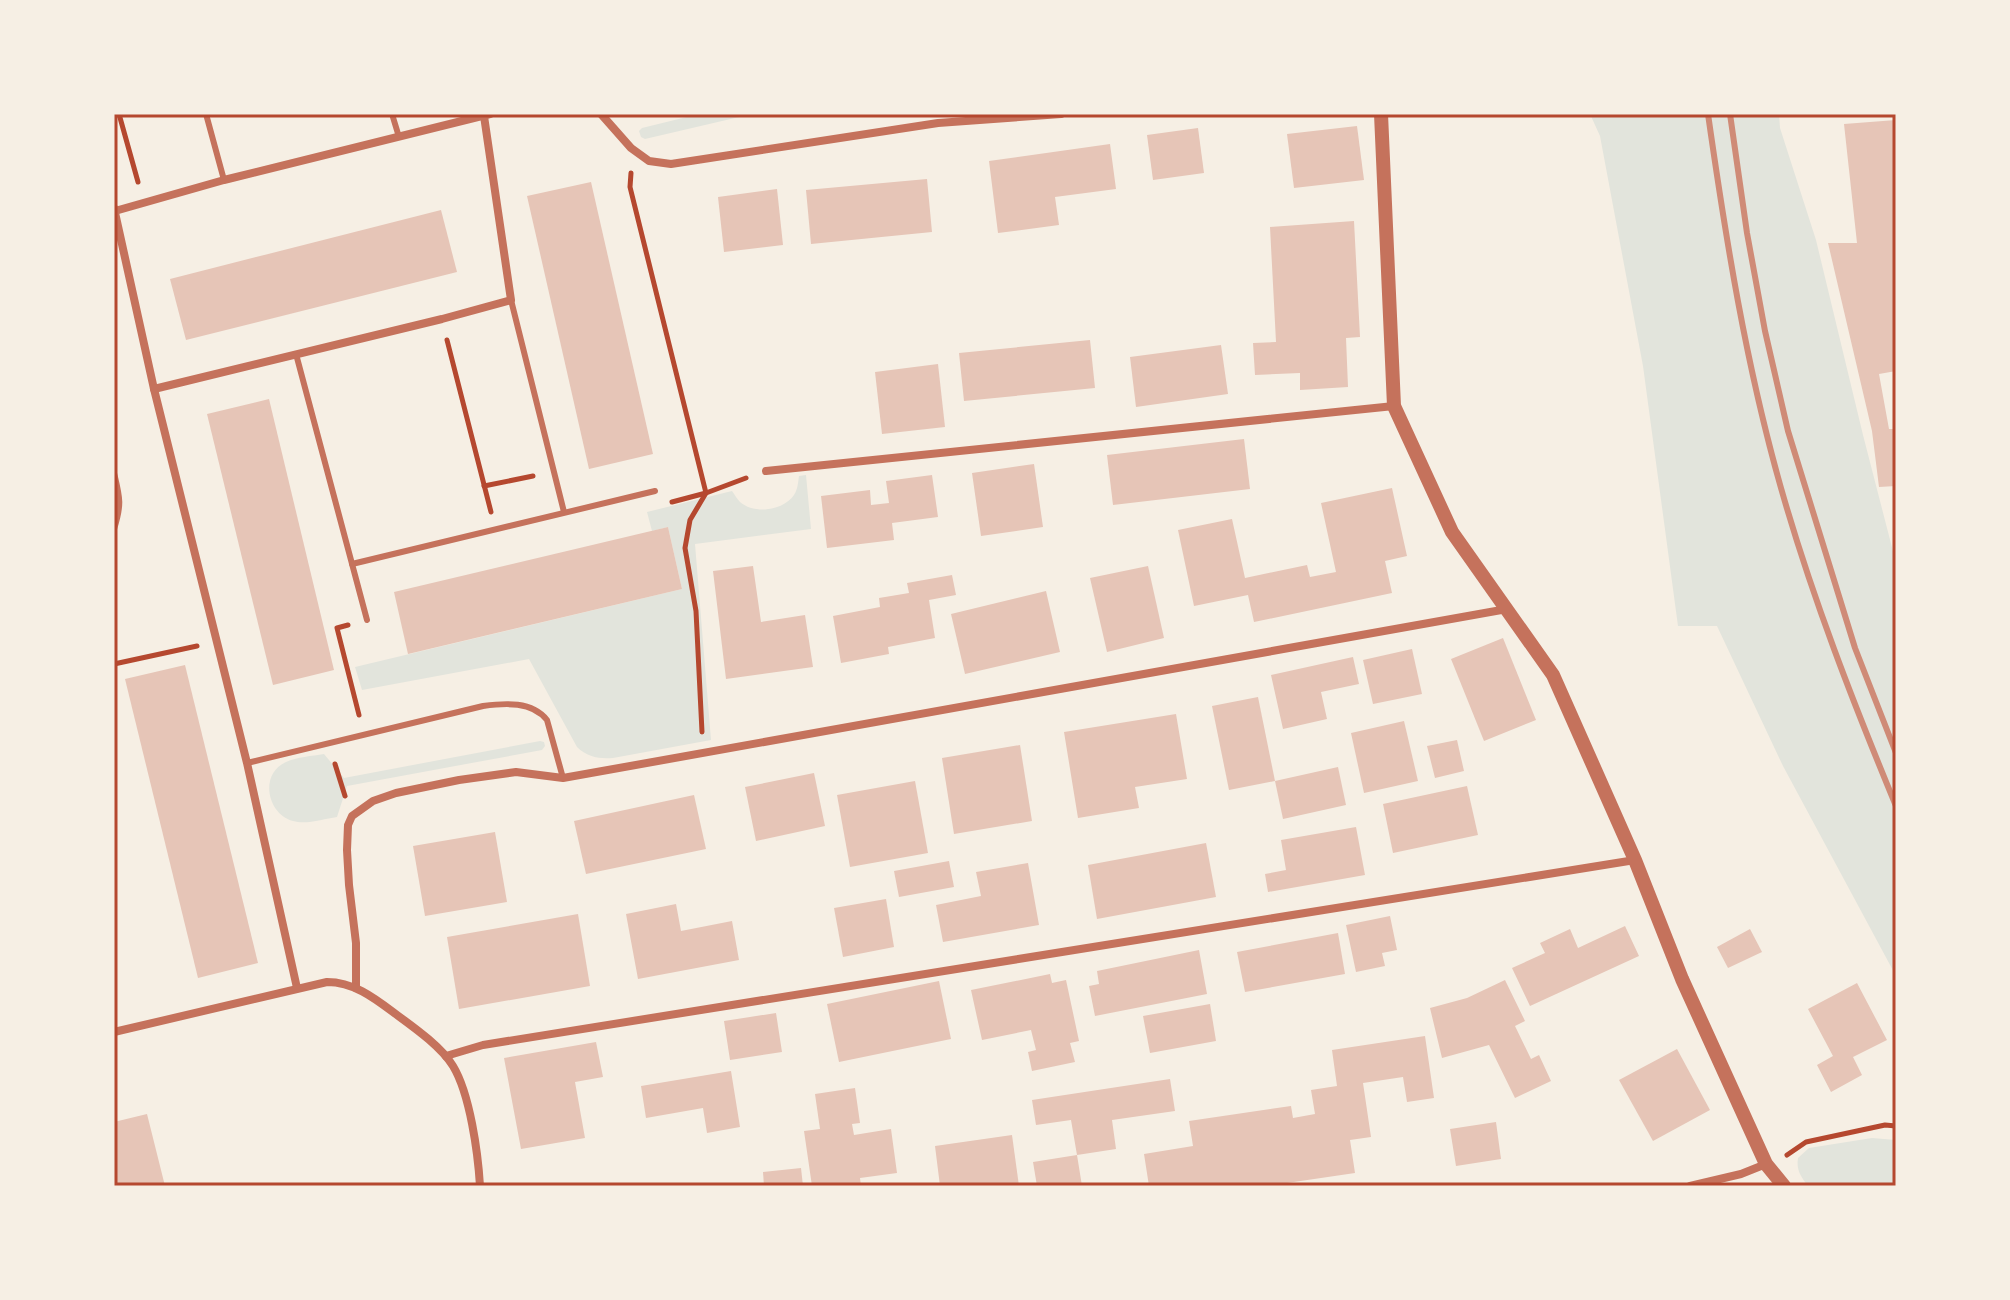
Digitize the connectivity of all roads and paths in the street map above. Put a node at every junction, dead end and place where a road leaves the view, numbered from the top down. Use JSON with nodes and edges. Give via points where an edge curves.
{"nodes":[{"id":1,"x":119,"y":114,"type":"edge"},
{"id":2,"x":206,"y":114,"type":"edge"},
{"id":3,"x":392,"y":114,"type":"edge"},
{"id":4,"x":601,"y":114,"type":"edge"},
{"id":5,"x":1061,"y":114,"type":"edge"},
{"id":6,"x":1381,"y":114,"type":"edge"},
{"id":7,"x":487,"y":115,"type":"edge"},
{"id":8,"x":937,"y":118,"type":"edge"},
{"id":9,"x":399,"y":137,"type":"junction"},
{"id":10,"x":631,"y":148,"type":"junction"},
{"id":11,"x":224,"y":180,"type":"junction"},
{"id":12,"x":143,"y":202,"type":"junction"},
{"id":13,"x":114,"y":209,"type":"edge"},
{"id":14,"x":511,"y":300,"type":"junction"},
{"id":15,"x":442,"y":319,"type":"junction"},
{"id":16,"x":296,"y":354,"type":"junction"},
{"id":17,"x":154,"y":389,"type":"junction"},
{"id":18,"x":1394,"y":406,"type":"junction"},
{"id":19,"x":766,"y":471,"type":"joint"},
{"id":20,"x":554,"y":472,"type":"junction"},
{"id":21,"x":114,"y":473,"type":"edge"},
{"id":22,"x":484,"y":486,"type":"junction"},
{"id":23,"x":655,"y":491,"type":"joint"},
{"id":24,"x":706,"y":493,"type":"junction"},
{"id":25,"x":564,"y":512,"type":"junction"},
{"id":26,"x":114,"y":529,"type":"edge"},
{"id":27,"x":495,"y":529,"type":"junction"},
{"id":28,"x":352,"y":564,"type":"junction"},
{"id":29,"x":1507,"y":609,"type":"junction"},
{"id":30,"x":367,"y":620,"type":"joint"},
{"id":31,"x":218,"y":641,"type":"junction"},
{"id":32,"x":114,"y":664,"type":"edge"},
{"id":33,"x":364,"y":735,"type":"junction"},
{"id":34,"x":328,"y":744,"type":"junction"},
{"id":35,"x":704,"y":752,"type":"junction"},
{"id":36,"x":247,"y":763,"type":"junction"},
{"id":37,"x":563,"y":778,"type":"junction"},
{"id":38,"x":352,"y":816,"type":"junction"},
{"id":39,"x":1635,"y":860,"type":"junction"},
{"id":40,"x":297,"y":988,"type":"junction"},
{"id":41,"x":356,"y":988,"type":"junction"},
{"id":42,"x":114,"y":1032,"type":"edge"},
{"id":43,"x":446,"y":1056,"type":"junction"},
{"id":44,"x":1896,"y":1126,"type":"edge"},
{"id":45,"x":1786,"y":1155,"type":"dead end"},
{"id":46,"x":1766,"y":1164,"type":"junction"},
{"id":47,"x":480,"y":1186,"type":"edge"},
{"id":48,"x":1690,"y":1186,"type":"edge"},
{"id":49,"x":1784,"y":1186,"type":"edge"}],
"edges":[{"from":1,"to":12,"type":"path"},
{"from":2,"to":11,"type":"lane"},
{"from":3,"to":9,"type":"lane"},
{"from":4,"to":10,"type":"street"},
{"from":5,"to":8,"type":"street"},
{"from":6,"to":18,"type":"street"},
{"from":7,"to":9,"type":"street"},
{"from":7,"to":14,"type":"street"},
{"from":8,"to":10,"type":"street","via":[[671,164],[649,161]]},
{"from":9,"to":11,"type":"street"},
{"from":10,"to":24,"type":"path","via":[[630,187]]},
{"from":11,"to":12,"type":"street"},
{"from":12,"to":13,"type":"street"},
{"from":13,"to":17,"type":"street"},
{"from":14,"to":15,"type":"street"},
{"from":14,"to":20,"type":"lane"},
{"from":15,"to":16,"type":"street"},
{"from":15,"to":22,"type":"path"},
{"from":16,"to":17,"type":"street"},
{"from":16,"to":28,"type":"lane"},
{"from":17,"to":31,"type":"street"},
{"from":18,"to":19,"type":"street"},
{"from":18,"to":29,"type":"street","via":[[1452,532]]},
{"from":19,"to":24,"type":"path"},
{"from":20,"to":22,"type":"path"},
{"from":20,"to":25,"type":"lane"},
{"from":21,"to":26,"type":"lane","via":[[121,500]]},
{"from":22,"to":27,"type":"path"},
{"from":23,"to":24,"type":"path","via":[[659,506]]},
{"from":23,"to":25,"type":"lane"},
{"from":24,"to":35,"type":"path","via":[[690,520],[685,548],[696,611]]},
{"from":25,"to":27,"type":"lane"},
{"from":27,"to":28,"type":"lane"},
{"from":28,"to":30,"type":"lane"},
{"from":29,"to":35,"type":"street"},
{"from":29,"to":39,"type":"street","via":[[1553,675]]},
{"from":30,"to":33,"type":"path","via":[[337,628]]},
{"from":31,"to":32,"type":"path"},
{"from":31,"to":36,"type":"street"},
{"from":33,"to":34,"type":"lane"},
{"from":33,"to":37,"type":"lane","via":[[483,706],[532,707],[547,720]]},
{"from":34,"to":36,"type":"lane"},
{"from":34,"to":38,"type":"path"},
{"from":35,"to":37,"type":"street"},
{"from":36,"to":40,"type":"street"},
{"from":37,"to":38,"type":"street","via":[[516,772],[459,780],[373,801]]},
{"from":38,"to":41,"type":"street","via":[[347,850]]},
{"from":39,"to":43,"type":"street","via":[[483,1045]]},
{"from":39,"to":46,"type":"street"},
{"from":40,"to":41,"type":"street","via":[[327,982]]},
{"from":40,"to":42,"type":"street"},
{"from":41,"to":43,"type":"street"},
{"from":43,"to":47,"type":"street","via":[[466,1100]]},
{"from":44,"to":45,"type":"path","via":[[1806,1142]]},
{"from":46,"to":48,"type":"street"},
{"from":46,"to":49,"type":"street"}]}
